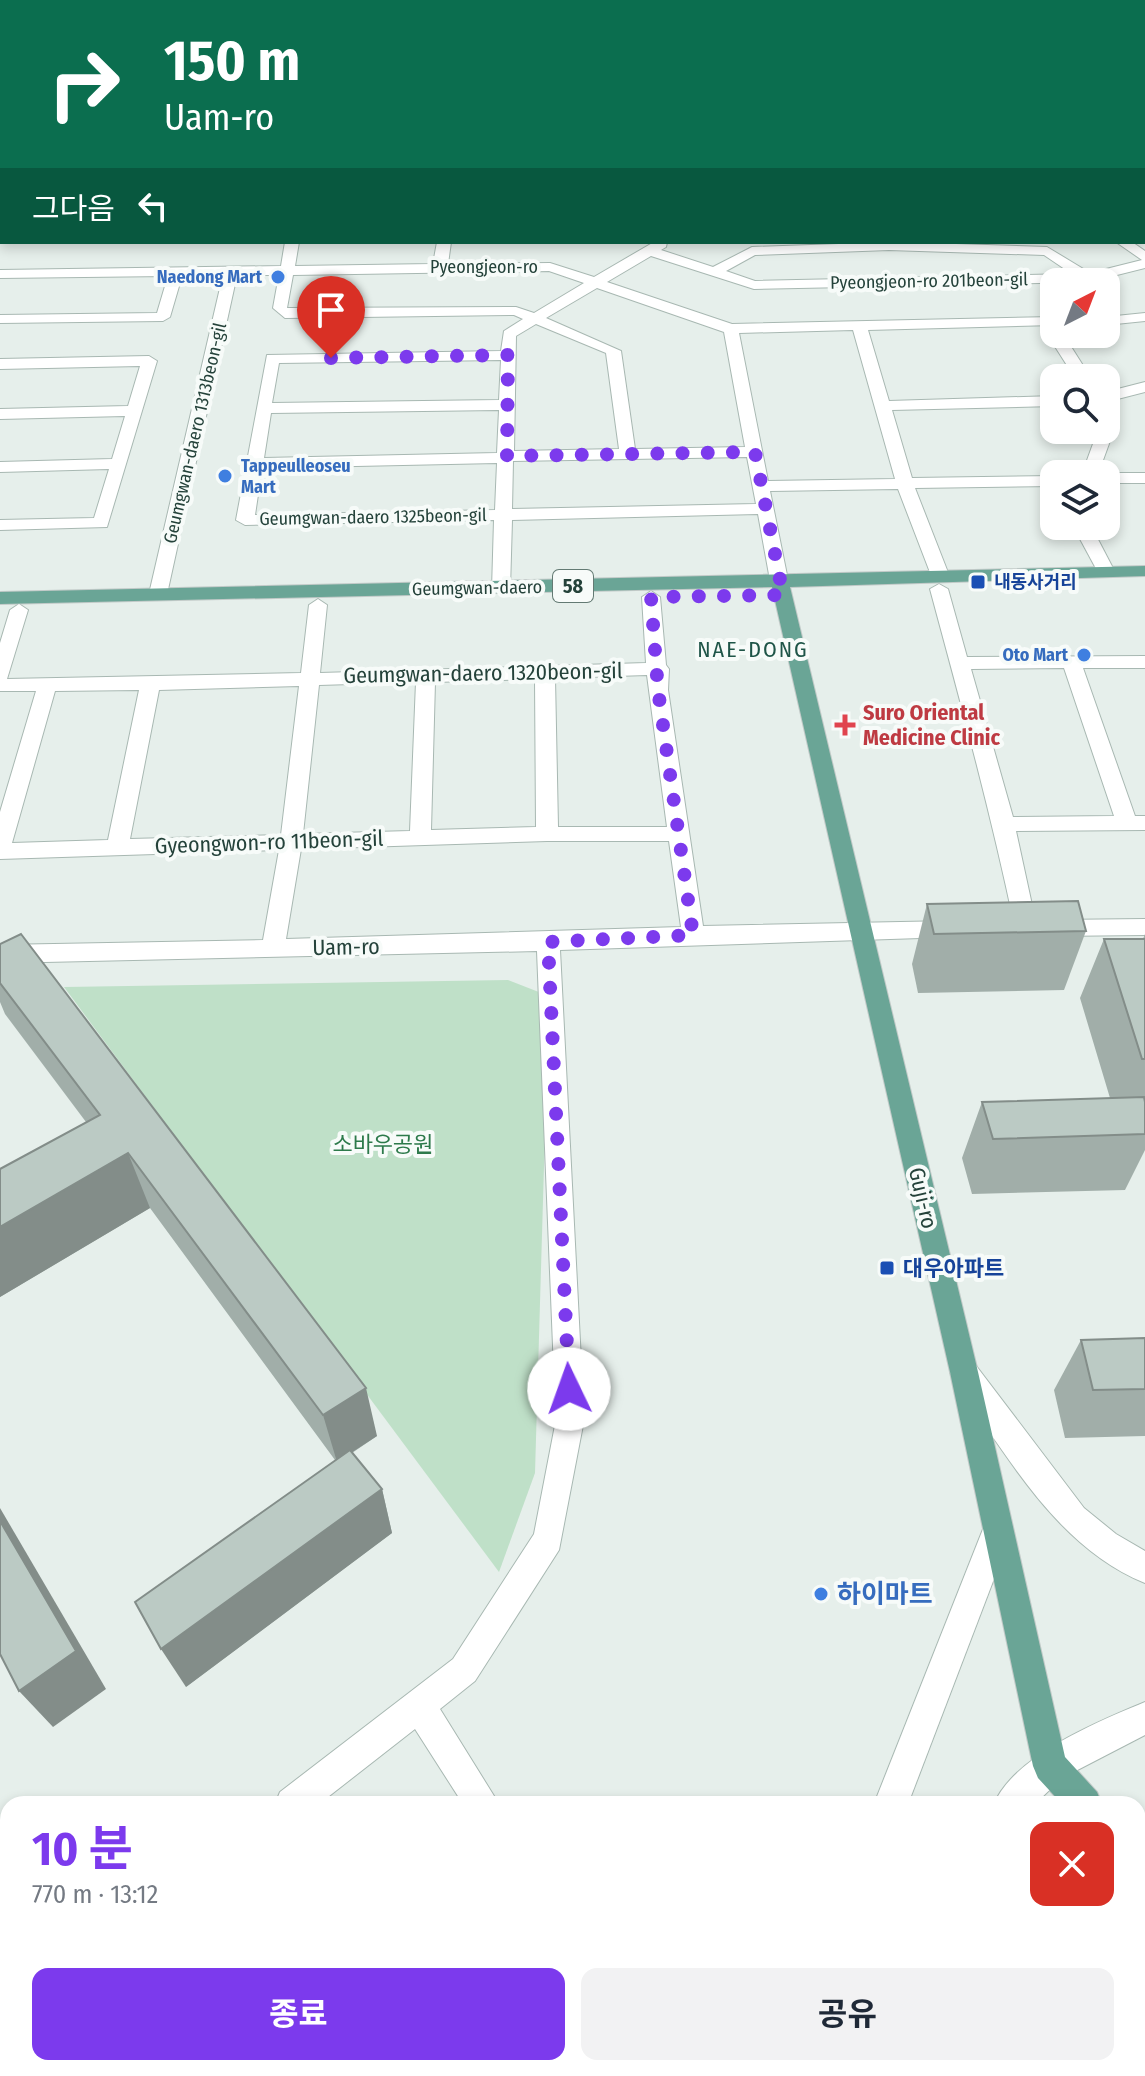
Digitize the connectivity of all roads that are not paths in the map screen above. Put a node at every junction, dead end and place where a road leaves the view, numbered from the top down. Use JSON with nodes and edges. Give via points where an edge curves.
{"nodes":[{"id":1,"x":292,"y":244,"type":"edge"},
{"id":2,"x":444,"y":244,"type":"edge"},
{"id":3,"x":661,"y":244,"type":"edge"},
{"id":4,"x":888,"y":244,"type":"edge"},
{"id":5,"x":1126,"y":244,"type":"edge"},
{"id":6,"x":649,"y":251,"type":"junction"},
{"id":7,"x":1145,"y":257,"type":"edge"},
{"id":8,"x":1145,"y":264,"type":"edge"},
{"id":9,"x":440,"y":267,"type":"junction"},
{"id":10,"x":1073,"y":268,"type":"edge"},
{"id":11,"x":288,"y":269,"type":"junction"},
{"id":12,"x":1120,"y":270,"type":"edge"},
{"id":13,"x":231,"y":271,"type":"junction"},
{"id":14,"x":176,"y":272,"type":"junction"},
{"id":15,"x":712,"y":273,"type":"junction"},
{"id":16,"x":0,"y":274,"type":"edge"},
{"id":17,"x":1040,"y":279,"type":"edge"},
{"id":18,"x":596,"y":282,"type":"junction"},
{"id":19,"x":535,"y":318,"type":"junction"},
{"id":20,"x":0,"y":319,"type":"edge"},
{"id":21,"x":1138,"y":319,"type":"edge"},
{"id":22,"x":859,"y":325,"type":"junction"},
{"id":23,"x":1040,"y":327,"type":"edge"},
{"id":24,"x":731,"y":329,"type":"junction"},
{"id":25,"x":1145,"y":331,"type":"edge"},
{"id":26,"x":508,"y":355,"type":"junction"},
{"id":27,"x":0,"y":364,"type":"edge"},
{"id":28,"x":1145,"y":387,"type":"edge"},
{"id":29,"x":1120,"y":393,"type":"edge"},
{"id":30,"x":1040,"y":401,"type":"edge"},
{"id":31,"x":508,"y":405,"type":"junction"},
{"id":32,"x":881,"y":406,"type":"junction"},
{"id":33,"x":264,"y":408,"type":"junction"},
{"id":34,"x":135,"y":411,"type":"junction"},
{"id":35,"x":0,"y":414,"type":"edge"},
{"id":36,"x":755,"y":452,"type":"junction"},
{"id":37,"x":628,"y":455,"type":"junction"},
{"id":38,"x":506,"y":457,"type":"junction"},
{"id":39,"x":257,"y":463,"type":"junction"},
{"id":40,"x":120,"y":464,"type":"junction"},
{"id":41,"x":0,"y":467,"type":"edge"},
{"id":42,"x":1120,"y":478,"type":"edge"},
{"id":43,"x":1145,"y":478,"type":"edge"},
{"id":44,"x":1040,"y":481,"type":"edge"},
{"id":45,"x":905,"y":484,"type":"junction"},
{"id":46,"x":761,"y":486,"type":"junction"},
{"id":47,"x":766,"y":509,"type":"junction"},
{"id":48,"x":501,"y":514,"type":"junction"},
{"id":49,"x":0,"y":525,"type":"edge"},
{"id":50,"x":1089,"y":540,"type":"edge"},
{"id":51,"x":1145,"y":571,"type":"edge"},
{"id":52,"x":1106,"y":572,"type":"junction"},
{"id":53,"x":940,"y":582,"type":"junction"},
{"id":54,"x":1145,"y":583,"type":"edge"},
{"id":55,"x":781,"y":588,"type":"junction"},
{"id":56,"x":501,"y":589,"type":"junction"},
{"id":57,"x":158,"y":594,"type":"junction"},
{"id":58,"x":651,"y":597,"type":"junction"},
{"id":59,"x":0,"y":598,"type":"edge"},
{"id":60,"x":318,"y":605,"type":"junction"},
{"id":61,"x":10,"y":610,"type":"edge"},
{"id":62,"x":1145,"y":662,"type":"edge"},
{"id":63,"x":957,"y":663,"type":"junction"},
{"id":64,"x":1072,"y":663,"type":"junction"},
{"id":65,"x":659,"y":669,"type":"junction"},
{"id":66,"x":545,"y":672,"type":"junction"},
{"id":67,"x":0,"y":675,"type":"edge"},
{"id":68,"x":426,"y":675,"type":"junction"},
{"id":69,"x":308,"y":678,"type":"junction"},
{"id":70,"x":150,"y":684,"type":"junction"},
{"id":71,"x":0,"y":685,"type":"edge"},
{"id":72,"x":47,"y":686,"type":"junction"},
{"id":73,"x":1136,"y":823,"type":"edge"},
{"id":74,"x":1004,"y":824,"type":"junction"},
{"id":75,"x":547,"y":834,"type":"junction"},
{"id":76,"x":677,"y":834,"type":"junction"},
{"id":77,"x":420,"y":838,"type":"junction"},
{"id":78,"x":291,"y":842,"type":"junction"},
{"id":79,"x":118,"y":846,"type":"junction"},
{"id":80,"x":0,"y":850,"type":"edge"},
{"id":81,"x":1145,"y":927,"type":"edge"},
{"id":82,"x":1026,"y":928,"type":"junction"},
{"id":83,"x":859,"y":931,"type":"junction"},
{"id":84,"x":693,"y":935,"type":"junction"},
{"id":85,"x":548,"y":942,"type":"junction"},
{"id":86,"x":273,"y":949,"type":"junction"},
{"id":87,"x":0,"y":954,"type":"edge"},
{"id":88,"x":964,"y":1372,"type":"junction"},
{"id":89,"x":998,"y":1529,"type":"junction"},
{"id":90,"x":1145,"y":1568,"type":"edge"},
{"id":91,"x":419,"y":1705,"type":"junction"},
{"id":92,"x":1145,"y":1718,"type":"edge"},
{"id":93,"x":1050,"y":1766,"type":"junction"},
{"id":94,"x":302,"y":1796,"type":"edge"},
{"id":95,"x":477,"y":1796,"type":"edge"},
{"id":96,"x":894,"y":1796,"type":"edge"},
{"id":97,"x":1019,"y":1796,"type":"edge"},
{"id":98,"x":1078,"y":1796,"type":"edge"}],
"edges":[{"from":1,"to":11,"type":"street"},
{"from":2,"to":9,"type":"street"},
{"from":3,"to":6,"type":"street","name":"Geumgwan-daero 1325beon-gil"},
{"from":4,"to":10,"type":"street","via":[[1047,251]]},
{"from":4,"to":15,"type":"street","via":[[752,251]]},
{"from":5,"to":7,"type":"street"},
{"from":6,"to":15,"type":"street","name":"Pyeongjeon-ro 201beon-gil"},
{"from":6,"to":18,"type":"street","name":"Geumgwan-daero 1325beon-gil"},
{"from":8,"to":12,"type":"street","name":"Pyeongjeon-ro 201beon-gil"},
{"from":9,"to":11,"type":"street","name":"Pyeongjeon-ro"},
{"from":9,"to":18,"type":"street","name":"Pyeongjeon-ro","via":[[550,267]]},
{"from":11,"to":13,"type":"street","name":"Pyeongjeon-ro"},
{"from":11,"to":19,"type":"street","via":[[280,308],[285,314],[516,311]]},
{"from":13,"to":14,"type":"street","name":"Pyeongjeon-ro"},
{"from":13,"to":57,"type":"street","name":"Geumgwan-daero 1313beon-gil"},
{"from":14,"to":16,"type":"street","name":"Pyeongjeon-ro"},
{"from":14,"to":20,"type":"street","via":[[163,317]]},
{"from":15,"to":17,"type":"street","name":"Pyeongjeon-ro 201beon-gil","via":[[754,285]]},
{"from":18,"to":19,"type":"street","name":"Geumgwan-daero 1325beon-gil"},
{"from":18,"to":24,"type":"street","name":"Pyeongjeon-ro"},
{"from":19,"to":26,"type":"street","name":"Geumgwan-daero 1325beon-gil","via":[[509,334]]},
{"from":19,"to":37,"type":"street","via":[[613,351]]},
{"from":21,"to":25,"type":"street"},
{"from":22,"to":23,"type":"street","name":"Pyeongjeon-ro"},
{"from":22,"to":24,"type":"street","name":"Pyeongjeon-ro"},
{"from":22,"to":32,"type":"street"},
{"from":24,"to":36,"type":"street"},
{"from":26,"to":31,"type":"street","name":"Geumgwan-daero 1325beon-gil"},
{"from":26,"to":33,"type":"street","via":[[272,358]]},
{"from":27,"to":34,"type":"street","via":[[149,361]]},
{"from":28,"to":29,"type":"street"},
{"from":30,"to":32,"type":"street"},
{"from":31,"to":33,"type":"street"},
{"from":31,"to":38,"type":"street","name":"Geumgwan-daero 1325beon-gil"},
{"from":32,"to":45,"type":"street"},
{"from":33,"to":39,"type":"street"},
{"from":34,"to":35,"type":"street"},
{"from":34,"to":40,"type":"street"},
{"from":36,"to":37,"type":"street"},
{"from":36,"to":46,"type":"street"},
{"from":37,"to":38,"type":"street"},
{"from":38,"to":39,"type":"street"},
{"from":38,"to":48,"type":"street","name":"Geumgwan-daero 1325beon-gil"},
{"from":39,"to":48,"type":"street","name":"Geumgwan-daero 1325beon-gil","via":[[245,520]]},
{"from":40,"to":41,"type":"street"},
{"from":40,"to":49,"type":"street","via":[[101,523]]},
{"from":42,"to":43,"type":"street"},
{"from":44,"to":45,"type":"street"},
{"from":45,"to":46,"type":"street"},
{"from":45,"to":53,"type":"street"},
{"from":46,"to":47,"type":"street"},
{"from":47,"to":48,"type":"street","name":"Geumgwan-daero 1325beon-gil"},
{"from":47,"to":55,"type":"street"},
{"from":48,"to":56,"type":"street","name":"Geumgwan-daero 1325beon-gil"},
{"from":50,"to":52,"type":"street"},
{"from":51,"to":52,"type":"main road","name":"Geumgwan-daero"},
{"from":52,"to":53,"type":"main road","name":"Geumgwan-daero"},
{"from":53,"to":54,"type":"main road","name":"Geumgwan-daero"},
{"from":53,"to":55,"type":"main road","name":"Geumgwan-daero"},
{"from":53,"to":63,"type":"street"},
{"from":55,"to":56,"type":"main road","name":"Geumgwan-daero","number":"58"},
{"from":55,"to":58,"type":"main road","name":"Geumgwan-daero"},
{"from":55,"to":83,"type":"main road","name":"Guji-ro"},
{"from":56,"to":57,"type":"main road","name":"Geumgwan-daero","number":"58"},
{"from":57,"to":59,"type":"main road","name":"Geumgwan-daero","number":"58"},
{"from":58,"to":60,"type":"main road","name":"Geumgwan-daero"},
{"from":58,"to":65,"type":"street"},
{"from":60,"to":61,"type":"main road","name":"Geumgwan-daero"},
{"from":60,"to":69,"type":"street","name":"Geumgwan-daero 1320beon-gil"},
{"from":61,"to":67,"type":"street"},
{"from":62,"to":64,"type":"street"},
{"from":63,"to":64,"type":"street"},
{"from":63,"to":74,"type":"street"},
{"from":64,"to":73,"type":"street"},
{"from":65,"to":66,"type":"street","name":"Geumgwan-daero 1320beon-gil"},
{"from":65,"to":76,"type":"street"},
{"from":66,"to":68,"type":"street","name":"Geumgwan-daero 1320beon-gil"},
{"from":66,"to":75,"type":"street"},
{"from":68,"to":69,"type":"street","name":"Geumgwan-daero 1320beon-gil"},
{"from":68,"to":77,"type":"street"},
{"from":69,"to":70,"type":"street"},
{"from":69,"to":78,"type":"street","name":"Geumgwan-daero 1320beon-gil"},
{"from":70,"to":72,"type":"street"},
{"from":70,"to":79,"type":"street"},
{"from":71,"to":72,"type":"street"},
{"from":72,"to":80,"type":"street","name":"Gyeongwon-ro 11beon-gil"},
{"from":73,"to":74,"type":"street"},
{"from":74,"to":82,"type":"street"},
{"from":75,"to":76,"type":"street","name":"Gyeongwon-ro 11beon-gil"},
{"from":75,"to":77,"type":"street","name":"Gyeongwon-ro 11beon-gil"},
{"from":76,"to":84,"type":"street"},
{"from":77,"to":78,"type":"street","name":"Gyeongwon-ro 11beon-gil"},
{"from":78,"to":79,"type":"street","name":"Gyeongwon-ro 11beon-gil"},
{"from":78,"to":86,"type":"street","name":"Geumgwan-daero 1320beon-gil"},
{"from":79,"to":80,"type":"street","name":"Gyeongwon-ro 11beon-gil"},
{"from":81,"to":82,"type":"street","name":"Uam-ro"},
{"from":82,"to":83,"type":"street","name":"Uam-ro"},
{"from":83,"to":84,"type":"street","name":"Uam-ro"},
{"from":83,"to":88,"type":"main road","name":"Guji-ro"},
{"from":84,"to":85,"type":"street","name":"Uam-ro"},
{"from":85,"to":86,"type":"street","name":"Uam-ro"},
{"from":85,"to":91,"type":"street","via":[[570,1420],[548,1539],[464,1670]]},
{"from":86,"to":87,"type":"street","name":"Uam-ro"},
{"from":88,"to":89,"type":"main road","name":"Guji-ro"},
{"from":88,"to":90,"type":"street","via":[[1073,1518]]},
{"from":89,"to":93,"type":"main road","name":"Guji-ro"},
{"from":89,"to":96,"type":"street"},
{"from":91,"to":94,"type":"street"},
{"from":91,"to":95,"type":"street"},
{"from":92,"to":93,"type":"street"},
{"from":93,"to":97,"type":"street"},
{"from":93,"to":98,"type":"main road"}]}
